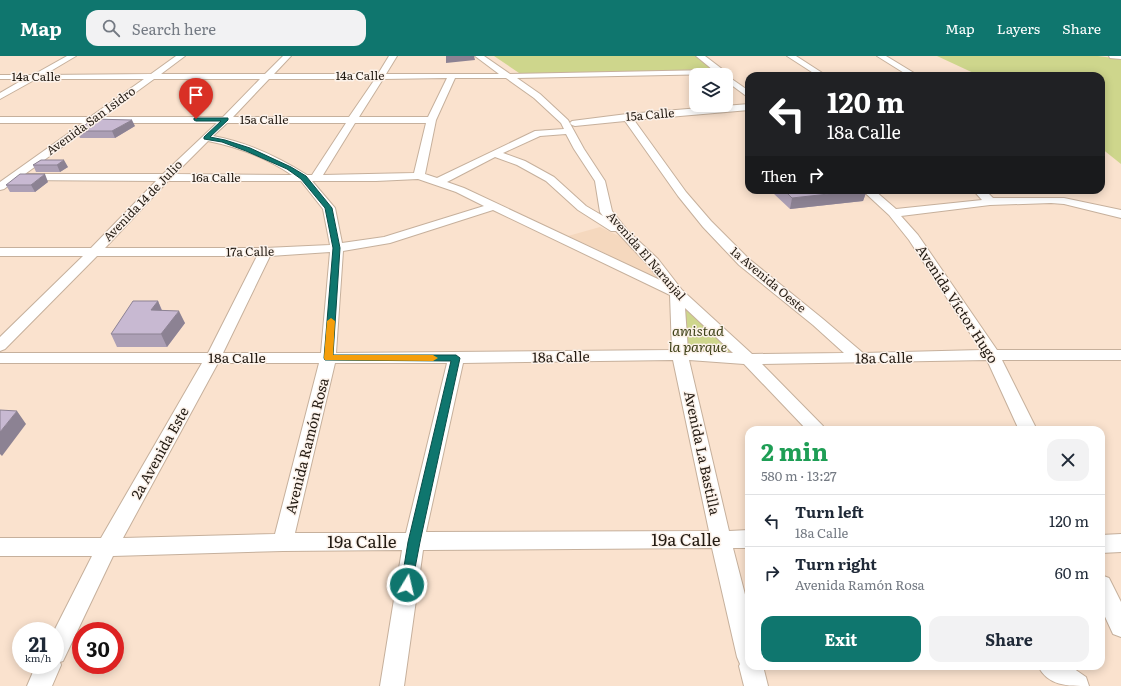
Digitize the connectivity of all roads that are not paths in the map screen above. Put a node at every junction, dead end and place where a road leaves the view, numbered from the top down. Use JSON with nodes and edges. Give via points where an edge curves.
{"nodes":[{"id":1,"x":72,"y":56,"type":"edge"},
{"id":2,"x":181,"y":56,"type":"edge"},
{"id":3,"x":287,"y":56,"type":"edge"},
{"id":4,"x":393,"y":56,"type":"edge"},
{"id":5,"x":479,"y":56,"type":"edge"},
{"id":6,"x":700,"y":56,"type":"edge"},
{"id":7,"x":791,"y":56,"type":"edge"},
{"id":8,"x":882,"y":56,"type":"edge"},
{"id":9,"x":1113,"y":56,"type":"edge"},
{"id":10,"x":1121,"y":57,"type":"edge"},
{"id":11,"x":715,"y":68,"type":"edge"},
{"id":12,"x":817,"y":72,"type":"edge"},
{"id":13,"x":908,"y":72,"type":"edge"},
{"id":14,"x":689,"y":74,"type":"edge"},
{"id":15,"x":508,"y":76,"type":"junction"},
{"id":16,"x":379,"y":77,"type":"junction"},
{"id":17,"x":452,"y":77,"type":"junction"},
{"id":18,"x":0,"y":78,"type":"edge"},
{"id":19,"x":31,"y":78,"type":"junction"},
{"id":20,"x":150,"y":78,"type":"junction"},
{"id":21,"x":265,"y":78,"type":"junction"},
{"id":22,"x":733,"y":82,"type":"edge"},
{"id":23,"x":745,"y":92,"type":"edge"},
{"id":24,"x":0,"y":96,"type":"edge"},
{"id":25,"x":745,"y":107,"type":"edge"},
{"id":26,"x":627,"y":117,"type":"junction"},
{"id":27,"x":226,"y":119,"type":"junction"},
{"id":28,"x":0,"y":120,"type":"edge"},
{"id":29,"x":92,"y":120,"type":"junction"},
{"id":30,"x":354,"y":120,"type":"junction"},
{"id":31,"x":431,"y":120,"type":"junction"},
{"id":32,"x":572,"y":127,"type":"junction"},
{"id":33,"x":206,"y":138,"type":"junction"},
{"id":34,"x":495,"y":154,"type":"junction"},
{"id":35,"x":419,"y":176,"type":"junction"},
{"id":36,"x":14,"y":177,"type":"junction"},
{"id":37,"x":310,"y":177,"type":"junction"},
{"id":38,"x":165,"y":178,"type":"junction"},
{"id":39,"x":438,"y":182,"type":"junction"},
{"id":40,"x":0,"y":187,"type":"edge"},
{"id":41,"x":872,"y":194,"type":"edge"},
{"id":42,"x":982,"y":194,"type":"edge"},
{"id":43,"x":1058,"y":194,"type":"edge"},
{"id":44,"x":1064,"y":201,"type":"junction"},
{"id":45,"x":990,"y":202,"type":"junction"},
{"id":46,"x":494,"y":206,"type":"junction"},
{"id":47,"x":893,"y":213,"type":"junction"},
{"id":48,"x":1121,"y":214,"type":"edge"},
{"id":49,"x":624,"y":234,"type":"junction"},
{"id":50,"x":337,"y":248,"type":"junction"},
{"id":51,"x":0,"y":252,"type":"edge"},
{"id":52,"x":94,"y":252,"type":"junction"},
{"id":53,"x":264,"y":252,"type":"junction"},
{"id":54,"x":677,"y":294,"type":"junction"},
{"id":55,"x":0,"y":346,"type":"edge"},
{"id":56,"x":680,"y":355,"type":"junction"},
{"id":57,"x":992,"y":355,"type":"junction"},
{"id":58,"x":1121,"y":355,"type":"edge"},
{"id":59,"x":0,"y":358,"type":"edge"},
{"id":60,"x":213,"y":358,"type":"junction"},
{"id":61,"x":328,"y":358,"type":"junction"},
{"id":62,"x":456,"y":358,"type":"junction"},
{"id":63,"x":748,"y":358,"type":"junction"},
{"id":64,"x":859,"y":358,"type":"junction"},
{"id":65,"x":813,"y":426,"type":"edge"},
{"id":66,"x":1026,"y":426,"type":"edge"},
{"id":67,"x":721,"y":540,"type":"junction"},
{"id":68,"x":745,"y":540,"type":"edge"},
{"id":69,"x":283,"y":542,"type":"junction"},
{"id":70,"x":414,"y":542,"type":"junction"},
{"id":71,"x":1121,"y":543,"type":"edge"},
{"id":72,"x":1105,"y":544,"type":"edge"},
{"id":73,"x":0,"y":547,"type":"edge"},
{"id":74,"x":107,"y":547,"type":"junction"},
{"id":75,"x":1105,"y":593,"type":"edge"},
{"id":76,"x":1121,"y":626,"type":"edge"},
{"id":77,"x":64,"y":635,"type":"edge"},
{"id":78,"x":745,"y":640,"type":"edge"},
{"id":79,"x":752,"y":670,"type":"edge"},
{"id":80,"x":1055,"y":670,"type":"edge"},
{"id":81,"x":45,"y":674,"type":"edge"},
{"id":82,"x":39,"y":686,"type":"edge"},
{"id":83,"x":392,"y":686,"type":"edge"},
{"id":84,"x":756,"y":686,"type":"edge"},
{"id":85,"x":1077,"y":686,"type":"edge"}],
"edges":[{"from":1,"to":19,"type":"street"},
{"from":2,"to":20,"type":"street","name":"Avenida San Isidro"},
{"from":3,"to":21,"type":"street","name":"Avenida 14 de Julio"},
{"from":4,"to":16,"type":"street"},
{"from":5,"to":15,"type":"street","name":"Avenida El Naranjal"},
{"from":6,"to":11,"type":"street"},
{"from":7,"to":12,"type":"street"},
{"from":8,"to":13,"type":"street"},
{"from":9,"to":10,"type":"street"},
{"from":14,"to":15,"type":"street"},
{"from":15,"to":17,"type":"street","name":"14a Calle"},
{"from":15,"to":32,"type":"street","name":"Avenida El Naranjal","via":[[537,96]]},
{"from":16,"to":17,"type":"street","name":"14a Calle"},
{"from":16,"to":21,"type":"street","name":"14a Calle"},
{"from":16,"to":30,"type":"street"},
{"from":17,"to":31,"type":"street"},
{"from":18,"to":19,"type":"street","name":"14a Calle"},
{"from":19,"to":20,"type":"street","name":"14a Calle"},
{"from":19,"to":24,"type":"street"},
{"from":20,"to":21,"type":"street","name":"14a Calle"},
{"from":20,"to":29,"type":"street","name":"Avenida San Isidro"},
{"from":21,"to":27,"type":"street","name":"Avenida 14 de Julio"},
{"from":22,"to":23,"type":"street"},
{"from":25,"to":26,"type":"street","name":"15a Calle"},
{"from":26,"to":32,"type":"street","name":"15a Calle"},
{"from":26,"to":64,"type":"street","name":"1a Avenida Oeste","via":[[682,194],[707,224],[744,262]]},
{"from":27,"to":29,"type":"street","name":"15a Calle"},
{"from":27,"to":30,"type":"street","name":"15a Calle"},
{"from":27,"to":33,"type":"street","name":"Avenida 14 de Julio"},
{"from":28,"to":29,"type":"street","name":"15a Calle"},
{"from":29,"to":36,"type":"street","name":"Avenida San Isidro"},
{"from":30,"to":31,"type":"street","name":"15a Calle"},
{"from":30,"to":37,"type":"street"},
{"from":31,"to":35,"type":"street"},
{"from":32,"to":34,"type":"street","name":"15a Calle","via":[[538,133]]},
{"from":32,"to":49,"type":"street","name":"Avenida El Naranjal","via":[[579,149],[600,181],[606,212]]},
{"from":33,"to":37,"type":"street","name":"Avenida Ramón Rosa","via":[[262,154]]},
{"from":33,"to":38,"type":"street","name":"Avenida 14 de Julio"},
{"from":34,"to":39,"type":"street","name":"15a Calle"},
{"from":34,"to":49,"type":"street","via":[[550,179],[582,208]]},
{"from":35,"to":37,"type":"street","name":"16a Calle"},
{"from":35,"to":39,"type":"street"},
{"from":36,"to":38,"type":"street","name":"16a Calle"},
{"from":36,"to":40,"type":"street","name":"Avenida San Isidro"},
{"from":37,"to":38,"type":"street","name":"16a Calle"},
{"from":37,"to":50,"type":"street","name":"Avenida Ramón Rosa","via":[[329,208]]},
{"from":38,"to":52,"type":"street","name":"Avenida 14 de Julio"},
{"from":39,"to":46,"type":"street"},
{"from":41,"to":47,"type":"street","name":"Avenida Víctor Hugo"},
{"from":42,"to":45,"type":"street"},
{"from":43,"to":44,"type":"street"},
{"from":44,"to":45,"type":"street"},
{"from":44,"to":48,"type":"street"},
{"from":45,"to":47,"type":"street"},
{"from":46,"to":50,"type":"street","name":"17a Calle","via":[[386,240]]},
{"from":46,"to":54,"type":"street"},
{"from":47,"to":57,"type":"street","name":"Avenida Víctor Hugo","via":[[914,238]]},
{"from":49,"to":54,"type":"street","name":"Avenida El Naranjal","via":[[653,262]]},
{"from":50,"to":53,"type":"street","name":"17a Calle"},
{"from":50,"to":61,"type":"street","name":"Avenida Ramón Rosa"},
{"from":51,"to":52,"type":"street","name":"17a Calle"},
{"from":52,"to":53,"type":"street","name":"17a Calle"},
{"from":52,"to":55,"type":"street","name":"Avenida 14 de Julio"},
{"from":53,"to":60,"type":"street","name":"2a Avenida Este"},
{"from":54,"to":56,"type":"street","name":"Avenida La Bastilla"},
{"from":54,"to":63,"type":"street","name":"Avenida El Naranjal"},
{"from":56,"to":62,"type":"street","name":"18a Calle"},
{"from":56,"to":63,"type":"street","name":"18a Calle"},
{"from":56,"to":67,"type":"street","name":"Avenida La Bastilla"},
{"from":57,"to":58,"type":"street","name":"18a Calle"},
{"from":57,"to":64,"type":"street","name":"18a Calle"},
{"from":57,"to":66,"type":"street","name":"Avenida Víctor Hugo"},
{"from":59,"to":60,"type":"street","name":"18a Calle"},
{"from":60,"to":61,"type":"street","name":"18a Calle"},
{"from":60,"to":74,"type":"street","name":"2a Avenida Este"},
{"from":61,"to":62,"type":"street","name":"18a Calle"},
{"from":61,"to":69,"type":"street","name":"Avenida Ramón Rosa"},
{"from":62,"to":70,"type":"street"},
{"from":63,"to":64,"type":"street","name":"18a Calle"},
{"from":63,"to":65,"type":"street","name":"Avenida El Naranjal"},
{"from":67,"to":68,"type":"street","name":"19a Calle"},
{"from":67,"to":70,"type":"street","name":"19a Calle"},
{"from":67,"to":78,"type":"street","name":"Avenida La Bastilla"},
{"from":69,"to":70,"type":"street","name":"19a Calle"},
{"from":69,"to":74,"type":"street","name":"19a Calle"},
{"from":70,"to":83,"type":"street"},
{"from":71,"to":72,"type":"street"},
{"from":73,"to":74,"type":"street","name":"19a Calle"},
{"from":74,"to":77,"type":"street","name":"2a Avenida Este"},
{"from":75,"to":76,"type":"street"},
{"from":79,"to":84,"type":"street"},
{"from":80,"to":85,"type":"street"},
{"from":81,"to":82,"type":"street"}]}
